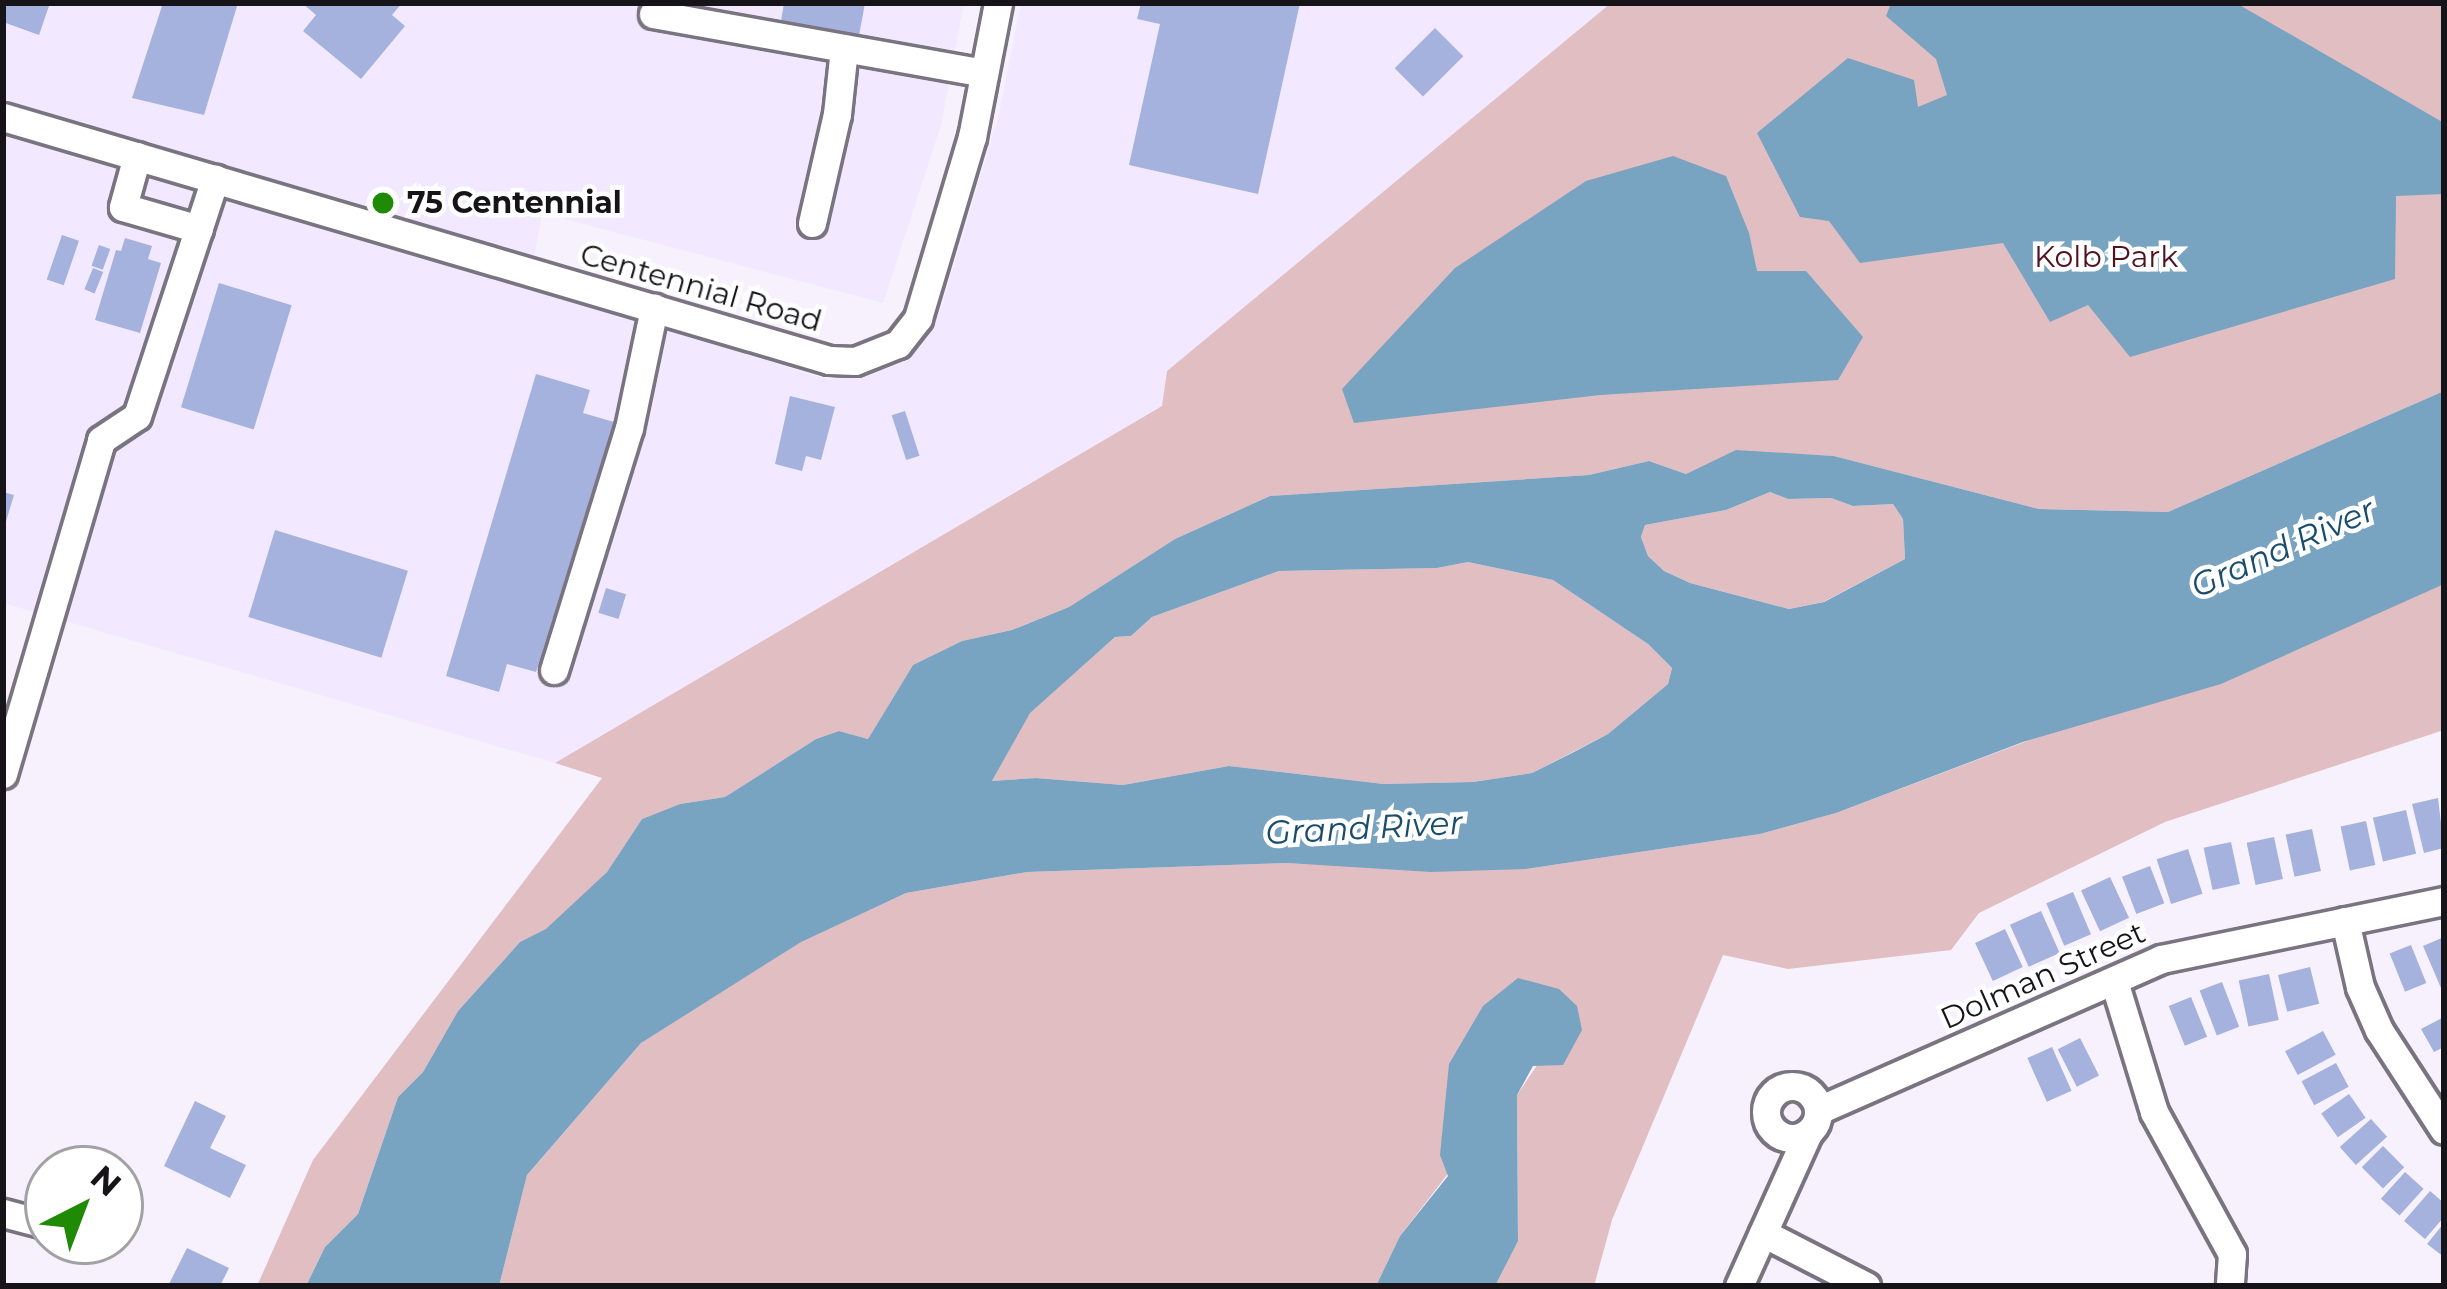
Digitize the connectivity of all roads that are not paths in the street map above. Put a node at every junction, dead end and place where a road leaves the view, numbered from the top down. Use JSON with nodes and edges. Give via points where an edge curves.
{"nodes":[{"id":1,"x":998,"y":3,"type":"edge"},
{"id":2,"x":652,"y":14,"type":"dead end"},
{"id":3,"x":844,"y":48,"type":"junction"},
{"id":4,"x":984,"y":74,"type":"junction"},
{"id":5,"x":3,"y":117,"type":"edge"},
{"id":6,"x":137,"y":156,"type":"junction"},
{"id":7,"x":215,"y":179,"type":"junction"},
{"id":8,"x":812,"y":224,"type":"dead end"},
{"id":9,"x":199,"y":229,"type":"junction"},
{"id":10,"x":654,"y":308,"type":"junction"},
{"id":11,"x":554,"y":670,"type":"dead end"},
{"id":12,"x":3,"y":774,"type":"edge"},
{"id":13,"x":2444,"y":901,"type":"edge"},
{"id":14,"x":2344,"y":921,"type":"junction"},
{"id":15,"x":2114,"y":980,"type":"junction"},
{"id":16,"x":2444,"y":1130,"type":"edge"},
{"id":17,"x":1763,"y":1233,"type":"junction"},
{"id":18,"x":1739,"y":1286,"type":"edge"},
{"id":19,"x":1866,"y":1286,"type":"edge"},
{"id":20,"x":2230,"y":1286,"type":"edge"}],
"edges":[{"from":1,"to":4,"type":"street","name":"Centennial Road"},
{"from":2,"to":3,"type":"street"},
{"from":3,"to":4,"type":"street"},
{"from":3,"to":8,"type":"street"},
{"from":4,"to":10,"type":"street","name":"Centennial Road","via":[[918,318],[898,344],[855,361],[829,360]]},
{"from":5,"to":6,"type":"street","name":"Centennial Road"},
{"from":6,"to":7,"type":"street","name":"Centennial Road"},
{"from":6,"to":9,"type":"street","via":[[123,207]]},
{"from":7,"to":9,"type":"street"},
{"from":7,"to":10,"type":"street","name":"Centennial Road"},
{"from":9,"to":12,"type":"street","via":[[136,416],[101,440]]},
{"from":10,"to":11,"type":"street","via":[[629,428]]},
{"from":13,"to":14,"type":"street","name":"Dolman Street"},
{"from":14,"to":15,"type":"street","name":"Dolman Street","via":[[2161,958]]},
{"from":14,"to":16,"type":"street","via":[[2379,1030]]},
{"from":15,"to":17,"type":"street","name":"Dolman Street","via":[[1814,1122]]},
{"from":15,"to":20,"type":"street","via":[[2154,1112],[2232,1254]]},
{"from":17,"to":18,"type":"street","name":"Dolman Street"},
{"from":17,"to":19,"type":"street"}]}
